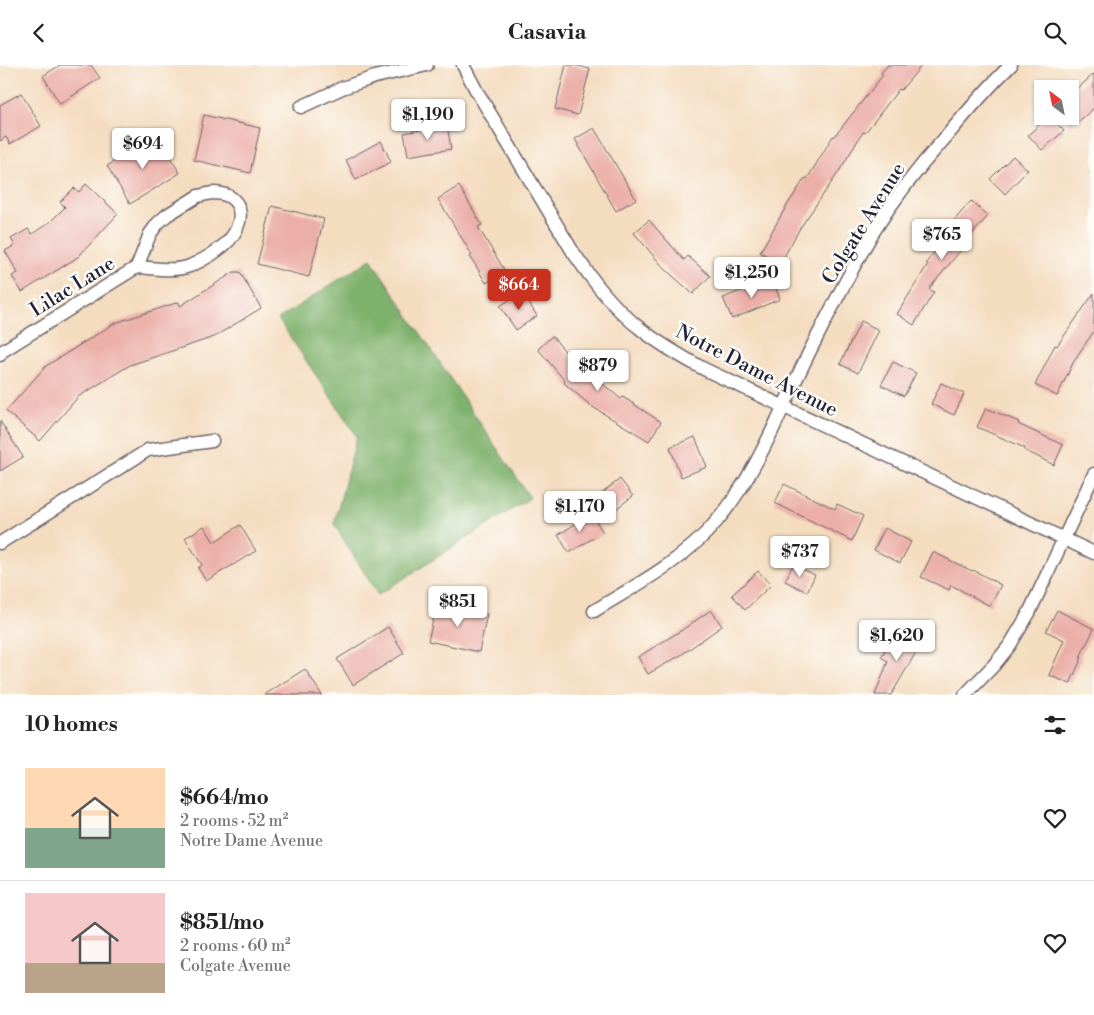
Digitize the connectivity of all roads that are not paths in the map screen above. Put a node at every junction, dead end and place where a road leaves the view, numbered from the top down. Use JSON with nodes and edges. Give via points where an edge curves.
{"nodes":[{"id":1,"x":428,"y":65,"type":"edge"},
{"id":2,"x":463,"y":65,"type":"edge"},
{"id":3,"x":1011,"y":65,"type":"edge"},
{"id":4,"x":301,"y":107,"type":"dead end"},
{"id":5,"x":137,"y":267,"type":"junction"},
{"id":6,"x":0,"y":353,"type":"edge"},
{"id":7,"x":783,"y":406,"type":"junction"},
{"id":8,"x":212,"y":441,"type":"dead end"},
{"id":9,"x":1094,"y":474,"type":"edge"},
{"id":10,"x":1063,"y":539,"type":"junction"},
{"id":11,"x":0,"y":543,"type":"edge"},
{"id":12,"x":1094,"y":553,"type":"edge"},
{"id":13,"x":594,"y":611,"type":"dead end"},
{"id":14,"x":965,"y":695,"type":"edge"}],
"edges":[{"from":1,"to":4,"type":"street","via":[[366,79]]},
{"from":2,"to":7,"type":"street","name":"Notre Dame Avenue","via":[[573,252],[609,299],[641,329],[675,353]]},
{"from":3,"to":7,"type":"street","name":"Colgate Avenue","via":[[919,167],[873,233]]},
{"from":5,"to":5,"type":"street","name":"Lilac Lane","via":[[180,269],[214,253],[224,246],[239,225],[237,204],[230,197],[212,193],[198,196],[167,215],[150,234]]},
{"from":5,"to":6,"type":"street","name":"Lilac Lane"},
{"from":7,"to":10,"type":"street","name":"Notre Dame Avenue"},
{"from":7,"to":13,"type":"street","name":"Colgate Avenue","via":[[746,480],[714,524],[673,561]]},
{"from":8,"to":11,"type":"street","via":[[148,450]]},
{"from":9,"to":10,"type":"street"},
{"from":10,"to":12,"type":"street","name":"Notre Dame Avenue"},
{"from":10,"to":14,"type":"street","via":[[1029,613],[1010,645]]}]}
